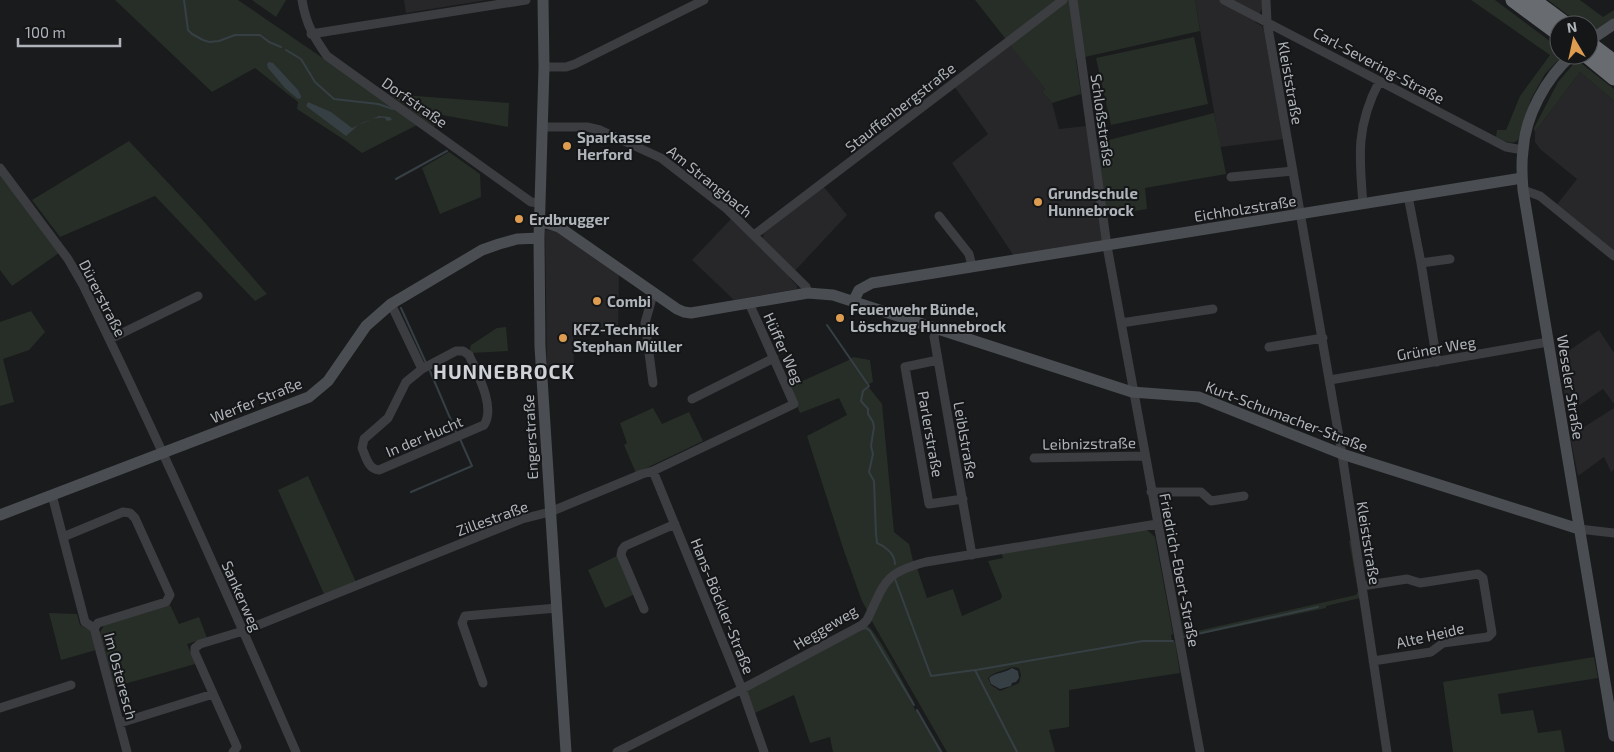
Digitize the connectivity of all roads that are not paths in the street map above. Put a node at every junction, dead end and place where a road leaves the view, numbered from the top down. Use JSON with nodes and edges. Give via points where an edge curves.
{"nodes":[{"id":1,"x":302,"y":0,"type":"edge"},
{"id":2,"x":526,"y":0,"type":"edge"},
{"id":3,"x":543,"y":0,"type":"edge"},
{"id":4,"x":704,"y":0,"type":"edge"},
{"id":5,"x":1063,"y":0,"type":"edge"},
{"id":6,"x":1073,"y":0,"type":"edge"},
{"id":7,"x":1224,"y":0,"type":"edge"},
{"id":8,"x":1266,"y":0,"type":"edge"},
{"id":9,"x":1513,"y":0,"type":"edge"},
{"id":10,"x":1533,"y":0,"type":"edge"},
{"id":11,"x":1553,"y":15,"type":"edge"},
{"id":12,"x":1267,"y":22,"type":"junction"},
{"id":13,"x":1612,"y":25,"type":"edge"},
{"id":14,"x":1549,"y":27,"type":"edge"},
{"id":15,"x":311,"y":34,"type":"junction"},
{"id":16,"x":1599,"y":35,"type":"edge"},
{"id":17,"x":1599,"y":50,"type":"edge"},
{"id":18,"x":1614,"y":62,"type":"edge"},
{"id":19,"x":1563,"y":65,"type":"edge"},
{"id":20,"x":1598,"y":65,"type":"edge"},
{"id":21,"x":544,"y":67,"type":"junction"},
{"id":22,"x":1614,"y":78,"type":"edge"},
{"id":23,"x":1379,"y":82,"type":"junction"},
{"id":24,"x":542,"y":127,"type":"junction"},
{"id":25,"x":1523,"y":150,"type":"junction"},
{"id":26,"x":0,"y":168,"type":"edge"},
{"id":27,"x":1293,"y":171,"type":"junction"},
{"id":28,"x":1231,"y":176,"type":"dead end"},
{"id":29,"x":1522,"y":184,"type":"junction"},
{"id":30,"x":1408,"y":196,"type":"junction"},
{"id":31,"x":540,"y":204,"type":"junction"},
{"id":32,"x":1363,"y":204,"type":"junction"},
{"id":33,"x":1300,"y":214,"type":"junction"},
{"id":34,"x":939,"y":216,"type":"dead end"},
{"id":35,"x":540,"y":221,"type":"junction"},
{"id":36,"x":754,"y":235,"type":"junction"},
{"id":37,"x":539,"y":238,"type":"junction"},
{"id":38,"x":1107,"y":246,"type":"junction"},
{"id":39,"x":1614,"y":256,"type":"edge"},
{"id":40,"x":1450,"y":259,"type":"dead end"},
{"id":41,"x":1421,"y":263,"type":"junction"},
{"id":42,"x":972,"y":266,"type":"junction"},
{"id":43,"x":808,"y":293,"type":"junction"},
{"id":44,"x":656,"y":294,"type":"junction"},
{"id":45,"x":198,"y":296,"type":"dead end"},
{"id":46,"x":853,"y":302,"type":"junction"},
{"id":47,"x":749,"y":303,"type":"junction"},
{"id":48,"x":391,"y":304,"type":"junction"},
{"id":49,"x":1214,"y":309,"type":"dead end"},
{"id":50,"x":1122,"y":323,"type":"junction"},
{"id":51,"x":936,"y":329,"type":"junction"},
{"id":52,"x":1323,"y":338,"type":"junction"},
{"id":53,"x":110,"y":340,"type":"junction"},
{"id":54,"x":1548,"y":342,"type":"junction"},
{"id":55,"x":1269,"y":347,"type":"dead end"},
{"id":56,"x":774,"y":358,"type":"junction"},
{"id":57,"x":938,"y":360,"type":"junction"},
{"id":58,"x":1436,"y":362,"type":"junction"},
{"id":59,"x":422,"y":369,"type":"junction"},
{"id":60,"x":1330,"y":380,"type":"junction"},
{"id":61,"x":654,"y":383,"type":"dead end"},
{"id":62,"x":1132,"y":392,"type":"junction"},
{"id":63,"x":692,"y":399,"type":"dead end"},
{"id":64,"x":794,"y":404,"type":"joint"},
{"id":65,"x":162,"y":452,"type":"junction"},
{"id":66,"x":1342,"y":454,"type":"junction"},
{"id":67,"x":1145,"y":456,"type":"junction"},
{"id":68,"x":1034,"y":458,"type":"dead end"},
{"id":69,"x":653,"y":472,"type":"junction"},
{"id":70,"x":1152,"y":492,"type":"junction"},
{"id":71,"x":52,"y":495,"type":"junction"},
{"id":72,"x":1244,"y":496,"type":"dead end"},
{"id":73,"x":963,"y":499,"type":"junction"},
{"id":74,"x":550,"y":512,"type":"junction"},
{"id":75,"x":0,"y":514,"type":"edge"},
{"id":76,"x":674,"y":524,"type":"junction"},
{"id":77,"x":1157,"y":524,"type":"junction"},
{"id":78,"x":1579,"y":529,"type":"junction"},
{"id":79,"x":1614,"y":533,"type":"edge"},
{"id":80,"x":63,"y":537,"type":"junction"},
{"id":81,"x":972,"y":555,"type":"junction"},
{"id":82,"x":1362,"y":586,"type":"junction"},
{"id":83,"x":556,"y":608,"type":"junction"},
{"id":84,"x":644,"y":609,"type":"dead end"},
{"id":85,"x":94,"y":628,"type":"junction"},
{"id":86,"x":244,"y":631,"type":"junction"},
{"id":87,"x":1373,"y":661,"type":"junction"},
{"id":88,"x":483,"y":683,"type":"dead end"},
{"id":89,"x":71,"y":685,"type":"dead end"},
{"id":90,"x":742,"y":689,"type":"junction"},
{"id":91,"x":213,"y":694,"type":"junction"},
{"id":92,"x":0,"y":708,"type":"edge"},
{"id":93,"x":120,"y":724,"type":"junction"},
{"id":94,"x":1614,"y":736,"type":"edge"},
{"id":95,"x":127,"y":752,"type":"edge"},
{"id":96,"x":233,"y":752,"type":"edge"},
{"id":97,"x":296,"y":752,"type":"edge"},
{"id":98,"x":566,"y":752,"type":"edge"},
{"id":99,"x":617,"y":752,"type":"edge"},
{"id":100,"x":764,"y":752,"type":"edge"},
{"id":101,"x":1200,"y":752,"type":"edge"},
{"id":102,"x":1387,"y":752,"type":"edge"}],
"edges":[{"from":1,"to":15,"type":"street","name":"Dorfstraße"},
{"from":2,"to":15,"type":"street"},
{"from":3,"to":21,"type":"street","name":"Engerstraße"},
{"from":4,"to":21,"type":"street","via":[[575,64]]},
{"from":5,"to":36,"type":"street","name":"Stauffenbergstraße"},
{"from":6,"to":38,"type":"street","name":"Schloßstraße"},
{"from":7,"to":12,"type":"street","name":"Carl-Severing-Straße"},
{"from":8,"to":12,"type":"street","name":"Kleiststraße"},
{"from":9,"to":14,"type":"highway"},
{"from":10,"to":11,"type":"highway"},
{"from":12,"to":23,"type":"street","name":"Carl-Severing-Straße"},
{"from":12,"to":27,"type":"street","name":"Kleiststraße"},
{"from":13,"to":16,"type":"street"},
{"from":15,"to":31,"type":"street","name":"Dorfstraße","via":[[327,56],[531,202]]},
{"from":17,"to":18,"type":"highway"},
{"from":19,"to":25,"type":"street","name":"Weseler Straße","via":[[1544,88],[1526,132]]},
{"from":20,"to":22,"type":"highway"},
{"from":21,"to":24,"type":"street","name":"Engerstraße"},
{"from":23,"to":25,"type":"street","name":"Carl-Severing-Straße","via":[[1506,147]]},
{"from":23,"to":32,"type":"street","via":[[1361,130]]},
{"from":24,"to":31,"type":"street","name":"Engerstraße"},
{"from":24,"to":36,"type":"street","name":"Am Strangbach","via":[[600,130],[661,158],[727,209]]},
{"from":25,"to":29,"type":"street","name":"Weseler Straße"},
{"from":26,"to":53,"type":"street","name":"Dürerstraße","via":[[68,259]]},
{"from":27,"to":28,"type":"street"},
{"from":27,"to":33,"type":"street","name":"Kleiststraße"},
{"from":29,"to":30,"type":"street","name":"Eichholzstraße"},
{"from":29,"to":39,"type":"street"},
{"from":29,"to":54,"type":"street","name":"Weseler Straße"},
{"from":30,"to":32,"type":"street","name":"Eichholzstraße"},
{"from":30,"to":41,"type":"street"},
{"from":31,"to":35,"type":"street","name":"Engerstraße"},
{"from":32,"to":33,"type":"street","name":"Eichholzstraße"},
{"from":33,"to":38,"type":"street","name":"Eichholzstraße"},
{"from":33,"to":52,"type":"street","name":"Kleiststraße"},
{"from":34,"to":42,"type":"street","via":[[969,254]]},
{"from":35,"to":37,"type":"street","name":"Engerstraße"},
{"from":35,"to":44,"type":"street","name":"Kurt-Schumacher-Straße","via":[[559,227]]},
{"from":36,"to":43,"type":"street","name":"Am Strangbach","via":[[806,287]]},
{"from":37,"to":48,"type":"street","name":"Werfer Straße","via":[[517,239],[482,250]]},
{"from":37,"to":74,"type":"street","name":"Engerstraße","via":[[540,347]]},
{"from":38,"to":42,"type":"street","name":"Eichholzstraße"},
{"from":38,"to":50,"type":"street","name":"Schloßstraße"},
{"from":40,"to":41,"type":"street"},
{"from":41,"to":58,"type":"street"},
{"from":42,"to":46,"type":"street","name":"Eichholzstraße","via":[[872,283],[859,290]]},
{"from":43,"to":46,"type":"street","name":"Kurt-Schumacher-Straße"},
{"from":43,"to":47,"type":"street","name":"Kurt-Schumacher-Straße"},
{"from":44,"to":47,"type":"street","name":"Kurt-Schumacher-Straße","via":[[677,309],[691,313]]},
{"from":44,"to":61,"type":"street","via":[[645,323]]},
{"from":45,"to":53,"type":"street"},
{"from":46,"to":51,"type":"street","name":"Kurt-Schumacher-Straße"},
{"from":47,"to":56,"type":"street","name":"Hüffer Weg"},
{"from":48,"to":59,"type":"street"},
{"from":48,"to":65,"type":"street","name":"Werfer Straße","via":[[366,326],[328,381],[314,393]]},
{"from":49,"to":50,"type":"street"},
{"from":50,"to":62,"type":"street","name":"Schloßstraße"},
{"from":51,"to":57,"type":"street","name":"Leiblstraße","via":[[934,337]]},
{"from":51,"to":62,"type":"street","name":"Kurt-Schumacher-Straße"},
{"from":52,"to":55,"type":"street"},
{"from":52,"to":60,"type":"street","name":"Kleiststraße"},
{"from":53,"to":65,"type":"street","name":"Dürerstraße"},
{"from":54,"to":58,"type":"street","name":"Grüner Weg"},
{"from":54,"to":78,"type":"street","name":"Weseler Straße"},
{"from":56,"to":63,"type":"street"},
{"from":56,"to":64,"type":"street","name":"Hüffer Weg"},
{"from":57,"to":73,"type":"street","name":"Leiblstraße"},
{"from":57,"to":73,"type":"street","name":"Parlerstraße","via":[[906,367],[929,504]]},
{"from":58,"to":60,"type":"street","name":"Grüner Weg"},
{"from":59,"to":59,"type":"street","name":"In der Hucht","via":[[406,382],[388,418],[362,443],[374,469],[379,470],[487,421],[486,392],[469,355],[456,351]]},
{"from":60,"to":66,"type":"street","name":"Kleiststraße"},
{"from":62,"to":66,"type":"street","name":"Kurt-Schumacher-Straße","via":[[1200,397]]},
{"from":62,"to":67,"type":"street","name":"Friedrich-Ebert-Straße"},
{"from":64,"to":69,"type":"street","name":"Zillestraße"},
{"from":65,"to":71,"type":"street","name":"Werfer Straße"},
{"from":65,"to":86,"type":"street","name":"Sankerweg"},
{"from":66,"to":78,"type":"street","name":"Kurt-Schumacher-Straße"},
{"from":66,"to":82,"type":"street","name":"Kleiststraße"},
{"from":67,"to":68,"type":"street","name":"Leibnizstraße"},
{"from":67,"to":70,"type":"street","name":"Friedrich-Ebert-Straße"},
{"from":69,"to":74,"type":"street","name":"Zillestraße"},
{"from":69,"to":76,"type":"street","name":"Hans-Böckler-Straße"},
{"from":70,"to":72,"type":"street","via":[[1200,492],[1211,501]]},
{"from":70,"to":77,"type":"street","name":"Friedrich-Ebert-Straße"},
{"from":71,"to":75,"type":"street","name":"Werfer Straße"},
{"from":71,"to":80,"type":"street","name":"Im Osteresch"},
{"from":73,"to":81,"type":"street","name":"Leiblstraße"},
{"from":74,"to":83,"type":"street","name":"Engerstraße"},
{"from":74,"to":86,"type":"street","name":"Zillestraße","via":[[522,519]]},
{"from":76,"to":84,"type":"street","via":[[622,550]]},
{"from":76,"to":90,"type":"street","name":"Hans-Böckler-Straße"},
{"from":77,"to":81,"type":"street","name":"Heggeweg"},
{"from":77,"to":101,"type":"street","name":"Friedrich-Ebert-Straße"},
{"from":78,"to":79,"type":"street"},
{"from":78,"to":94,"type":"street","name":"Weseler Straße"},
{"from":80,"to":85,"type":"street","name":"Im Osteresch","via":[[85,622]]},
{"from":80,"to":85,"type":"street","via":[[130,512],[170,596],[166,602],[98,623]]},
{"from":81,"to":90,"type":"street","name":"Heggeweg","via":[[905,567],[886,580],[862,625]]},
{"from":82,"to":87,"type":"street","name":"Kleiststraße"},
{"from":82,"to":87,"type":"street","name":"Alte Heide","via":[[1407,579],[1420,583],[1478,574],[1483,578],[1492,633],[1488,637],[1443,643],[1430,652]]},
{"from":83,"to":88,"type":"street","via":[[465,616],[462,623]]},
{"from":83,"to":98,"type":"street","name":"Engerstraße"},
{"from":85,"to":93,"type":"street","name":"Im Osteresch"},
{"from":86,"to":91,"type":"street","name":"Zillestraße","via":[[195,648]]},
{"from":86,"to":97,"type":"street","name":"Sankerweg"},
{"from":87,"to":102,"type":"street","name":"Kleiststraße"},
{"from":89,"to":92,"type":"street"},
{"from":90,"to":99,"type":"street","name":"Heggeweg"},
{"from":90,"to":100,"type":"street","name":"Hans-Böckler-Straße"},
{"from":91,"to":93,"type":"street"},
{"from":91,"to":96,"type":"street","via":[[237,747]]},
{"from":93,"to":95,"type":"street","name":"Im Osteresch"}]}
